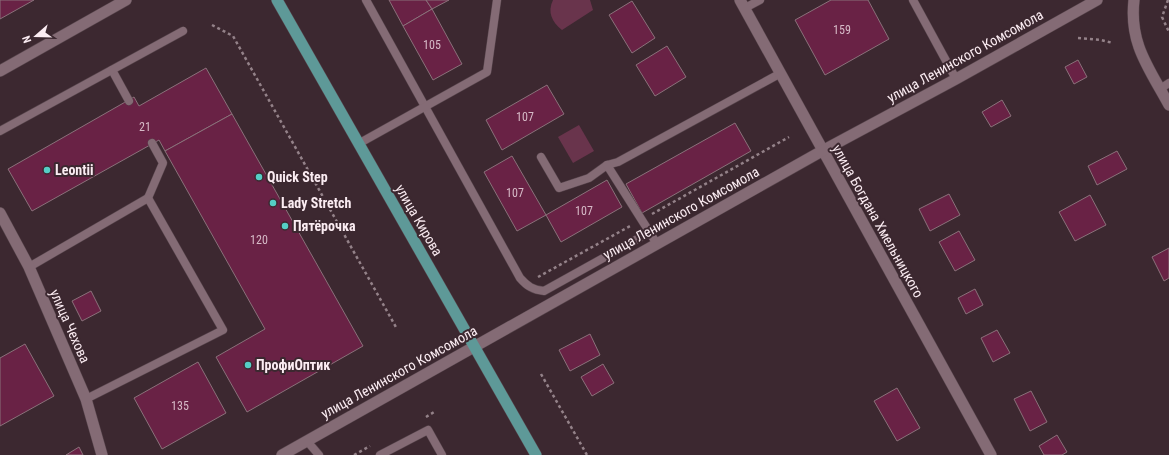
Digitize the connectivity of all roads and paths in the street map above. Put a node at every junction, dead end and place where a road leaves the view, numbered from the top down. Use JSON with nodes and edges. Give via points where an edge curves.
{"nodes":[{"id":1,"x":126,"y":0,"type":"edge"},
{"id":2,"x":277,"y":0,"type":"edge"},
{"id":3,"x":366,"y":0,"type":"edge"},
{"id":4,"x":497,"y":0,"type":"edge"},
{"id":5,"x":760,"y":0,"type":"edge"},
{"id":6,"x":913,"y":0,"type":"edge"},
{"id":7,"x":1097,"y":0,"type":"edge"},
{"id":8,"x":1134,"y":0,"type":"edge"},
{"id":9,"x":1168,"y":0,"type":"edge"},
{"id":10,"x":742,"y":4,"type":"edge"},
{"id":11,"x":212,"y":25,"type":"dead end"},
{"id":12,"x":184,"y":31,"type":"dead end"},
{"id":13,"x":1169,"y":32,"type":"edge"},
{"id":14,"x":1078,"y":38,"type":"dead end"},
{"id":15,"x":1113,"y":43,"type":"dead end"},
{"id":16,"x":112,"y":70,"type":"junction"},
{"id":17,"x":0,"y":71,"type":"edge"},
{"id":18,"x":781,"y":73,"type":"junction"},
{"id":19,"x":956,"y":79,"type":"junction"},
{"id":20,"x":1165,"y":86,"type":"edge"},
{"id":21,"x":128,"y":101,"type":"dead end"},
{"id":22,"x":1169,"y":105,"type":"edge"},
{"id":23,"x":425,"y":107,"type":"junction"},
{"id":24,"x":0,"y":131,"type":"edge"},
{"id":25,"x":152,"y":143,"type":"dead end"},
{"id":26,"x":358,"y":144,"type":"junction"},
{"id":27,"x":822,"y":151,"type":"junction"},
{"id":28,"x":541,"y":157,"type":"dead end"},
{"id":29,"x":607,"y":166,"type":"junction"},
{"id":30,"x":148,"y":198,"type":"junction"},
{"id":31,"x":0,"y":213,"type":"edge"},
{"id":32,"x":650,"y":232,"type":"junction"},
{"id":33,"x":657,"y":244,"type":"junction"},
{"id":34,"x":28,"y":267,"type":"junction"},
{"id":35,"x":397,"y":329,"type":"dead end"},
{"id":36,"x":475,"y":347,"type":"junction"},
{"id":37,"x":541,"y":374,"type":"dead end"},
{"id":38,"x":86,"y":399,"type":"junction"},
{"id":39,"x":307,"y":441,"type":"junction"},
{"id":40,"x":102,"y":455,"type":"edge"},
{"id":41,"x":282,"y":455,"type":"edge"},
{"id":42,"x":318,"y":455,"type":"edge"},
{"id":43,"x":380,"y":455,"type":"edge"},
{"id":44,"x":442,"y":455,"type":"edge"},
{"id":45,"x":536,"y":455,"type":"edge"},
{"id":46,"x":587,"y":455,"type":"edge"},
{"id":47,"x":991,"y":455,"type":"edge"}],
"edges":[{"from":1,"to":17,"type":"street"},
{"from":2,"to":26,"type":"main road","name":"улица Кирова"},
{"from":3,"to":23,"type":"lane"},
{"from":4,"to":23,"type":"lane","via":[[487,72]]},
{"from":5,"to":10,"type":"lane"},
{"from":6,"to":19,"type":"lane"},
{"from":7,"to":19,"type":"street","name":"улица Ленинского Комсомола"},
{"from":8,"to":20,"type":"street","via":[[1134,32],[1144,59]]},
{"from":9,"to":13,"type":"path","via":[[1162,17]]},
{"from":10,"to":18,"type":"street","name":"улица Богдана Хмельницкого"},
{"from":11,"to":35,"type":"path","via":[[232,36]]},
{"from":12,"to":16,"type":"lane"},
{"from":14,"to":15,"type":"path"},
{"from":16,"to":21,"type":"lane"},
{"from":16,"to":24,"type":"lane"},
{"from":18,"to":27,"type":"street","name":"улица Богдана Хмельницкого"},
{"from":18,"to":29,"type":"lane"},
{"from":19,"to":27,"type":"street","name":"улица Ленинского Комсомола"},
{"from":20,"to":22,"type":"street"},
{"from":23,"to":26,"type":"lane"},
{"from":23,"to":32,"type":"lane","via":[[526,285],[544,291]]},
{"from":25,"to":30,"type":"lane","via":[[163,162]]},
{"from":26,"to":36,"type":"main road","name":"улица Кирова"},
{"from":27,"to":33,"type":"street","name":"улица Ленинского Комсомола"},
{"from":27,"to":47,"type":"street","name":"улица Богдана Хмельницкого"},
{"from":28,"to":29,"type":"lane","via":[[559,188],[589,178]]},
{"from":29,"to":32,"type":"lane"},
{"from":30,"to":34,"type":"lane"},
{"from":30,"to":38,"type":"lane","via":[[223,330]]},
{"from":31,"to":34,"type":"street","name":"улица Чехова"},
{"from":32,"to":33,"type":"lane"},
{"from":33,"to":36,"type":"street","name":"улица Ленинского Комсомола"},
{"from":34,"to":38,"type":"street","name":"улица Чехова"},
{"from":36,"to":39,"type":"street","name":"улица Ленинского Комсомола"},
{"from":36,"to":45,"type":"main road","name":"улица Кирова"},
{"from":37,"to":46,"type":"path"},
{"from":38,"to":40,"type":"street","name":"улица Чехова"},
{"from":39,"to":41,"type":"street","name":"улица Ленинского Комсомола"},
{"from":39,"to":42,"type":"lane"},
{"from":43,"to":44,"type":"lane","via":[[428,430]]}]}
